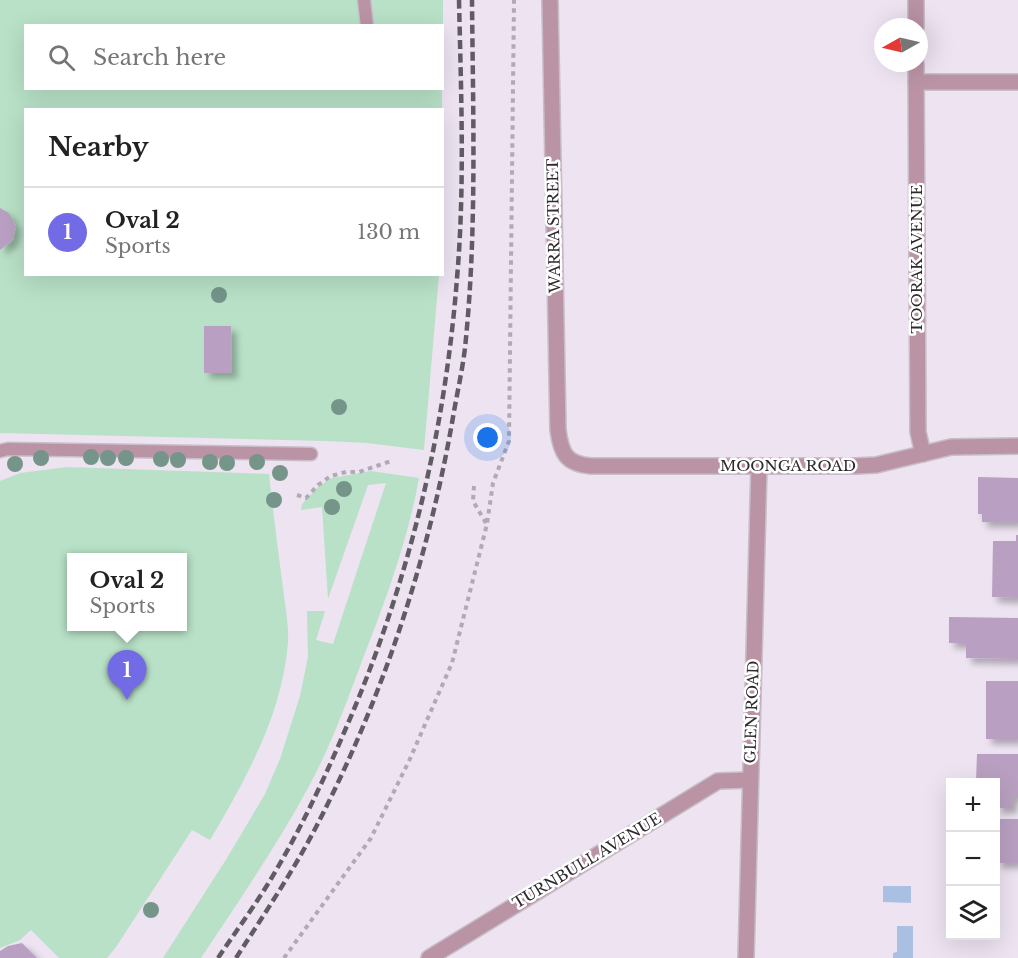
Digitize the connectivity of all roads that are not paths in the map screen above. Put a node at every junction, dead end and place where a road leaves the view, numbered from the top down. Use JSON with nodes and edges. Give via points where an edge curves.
{"nodes":[{"id":1,"x":364,"y":0,"type":"edge"},
{"id":2,"x":550,"y":0,"type":"edge"},
{"id":3,"x":916,"y":0,"type":"edge"},
{"id":4,"x":916,"y":18,"type":"edge"},
{"id":5,"x":367,"y":24,"type":"edge"},
{"id":6,"x":916,"y":72,"type":"edge"},
{"id":7,"x":916,"y":82,"type":"junction"},
{"id":8,"x":1018,"y":82,"type":"edge"},
{"id":9,"x":1018,"y":446,"type":"edge"},
{"id":10,"x":0,"y":451,"type":"edge"},
{"id":11,"x":562,"y":451,"type":"joint"},
{"id":12,"x":311,"y":454,"type":"dead end"},
{"id":13,"x":922,"y":454,"type":"junction"},
{"id":14,"x":759,"y":466,"type":"junction"},
{"id":15,"x":750,"y":780,"type":"junction"},
{"id":16,"x":429,"y":958,"type":"edge"},
{"id":17,"x":746,"y":958,"type":"edge"}],
"edges":[{"from":1,"to":5,"type":"lane"},
{"from":2,"to":11,"type":"street","name":"WARRA STREET","via":[[555,348]]},
{"from":3,"to":4,"type":"street"},
{"from":6,"to":7,"type":"street","name":"TOORAK AVENUE"},
{"from":7,"to":8,"type":"street"},
{"from":7,"to":13,"type":"street","name":"TOORAK AVENUE","via":[[918,432]]},
{"from":9,"to":13,"type":"street","name":"MOONGA ROAD","via":[[951,447]]},
{"from":10,"to":12,"type":"lane"},
{"from":11,"to":14,"type":"street","name":"MOONGA ROAD","via":[[583,466]]},
{"from":13,"to":14,"type":"street","name":"MOONGA ROAD","via":[[876,465]]},
{"from":14,"to":15,"type":"street","name":"GLEN ROAD"},
{"from":15,"to":16,"type":"street","name":"TURNBULL AVENUE","via":[[718,781]]},
{"from":15,"to":17,"type":"street","name":"GLEN ROAD"}]}
